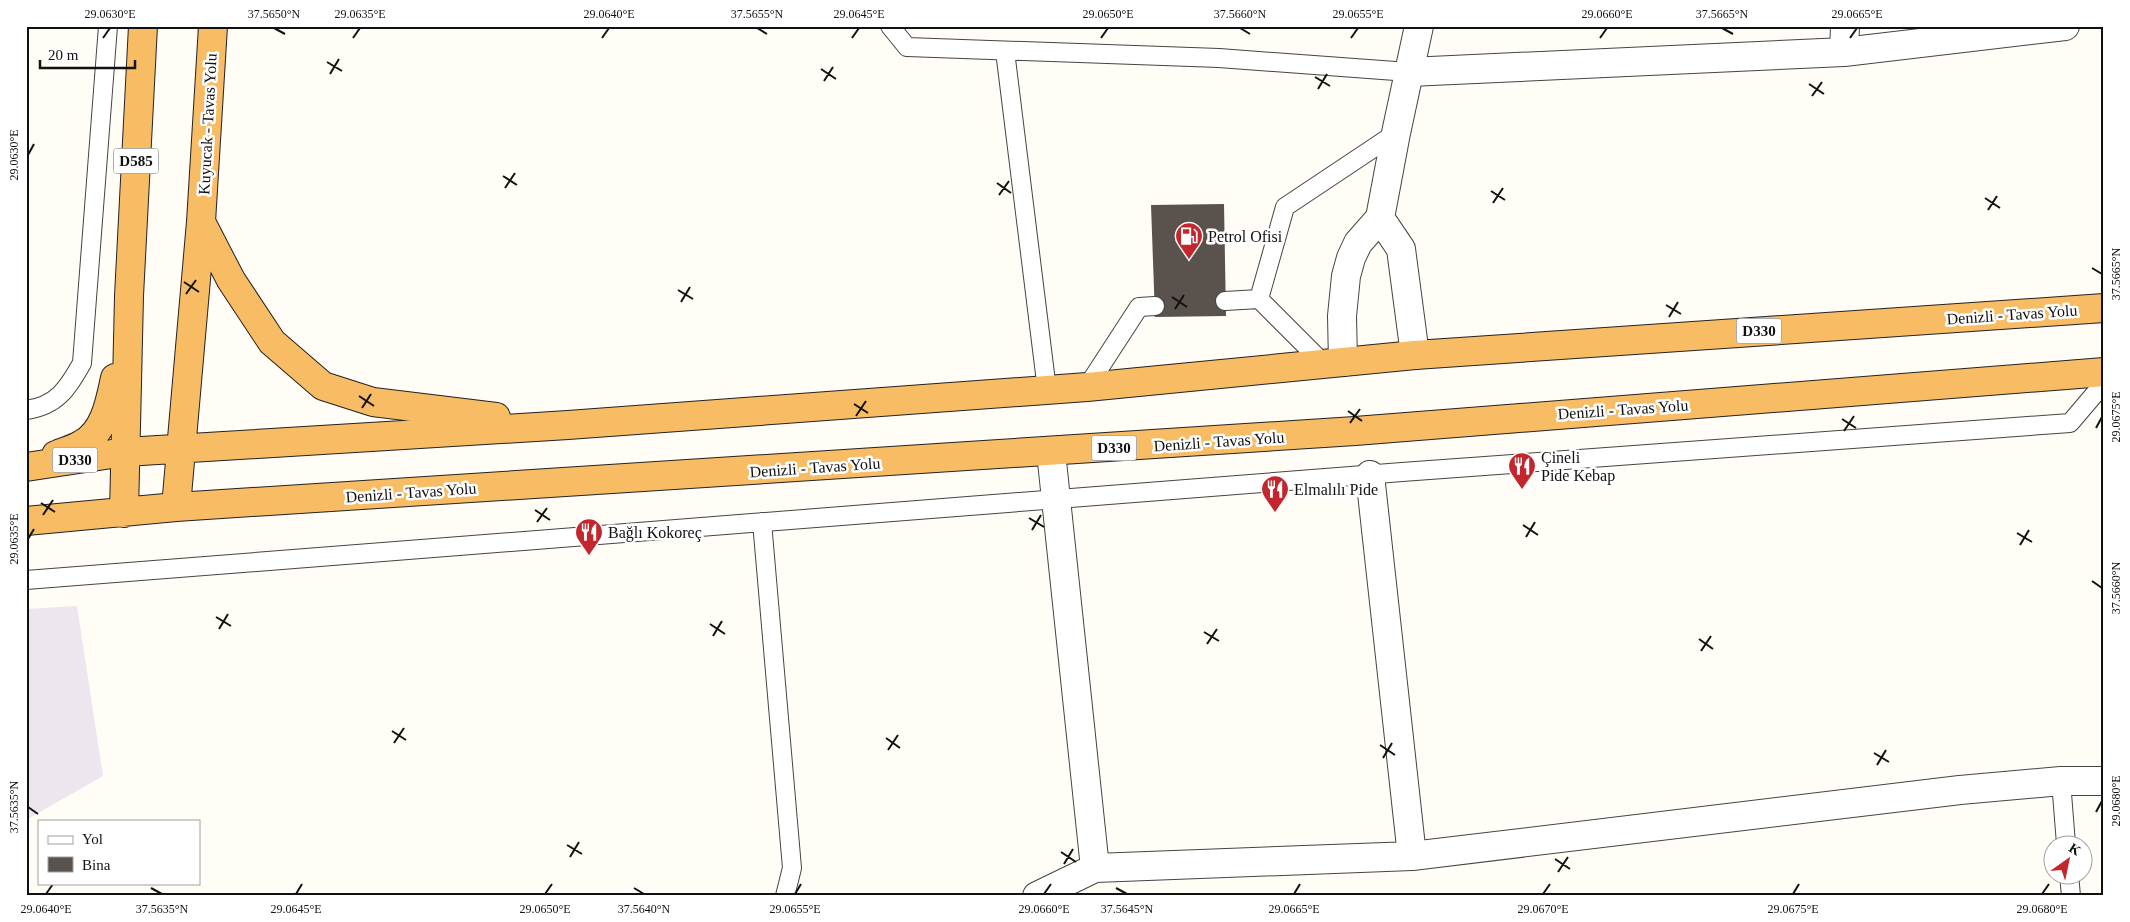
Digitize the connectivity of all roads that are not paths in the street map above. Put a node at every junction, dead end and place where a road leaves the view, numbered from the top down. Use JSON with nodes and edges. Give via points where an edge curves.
{"nodes":[{"id":1,"x":108,"y":26,"type":"edge"},
{"id":2,"x":143,"y":26,"type":"edge"},
{"id":3,"x":213,"y":26,"type":"edge"},
{"id":4,"x":890,"y":26,"type":"edge"},
{"id":5,"x":1419,"y":26,"type":"edge"},
{"id":6,"x":2065,"y":26,"type":"edge"},
{"id":7,"x":1844,"y":39,"type":"edge"},
{"id":8,"x":1005,"y":51,"type":"junction"},
{"id":9,"x":1409,"y":72,"type":"junction"},
{"id":10,"x":1396,"y":133,"type":"junction"},
{"id":11,"x":1380,"y":218,"type":"junction"},
{"id":12,"x":201,"y":222,"type":"junction"},
{"id":13,"x":129,"y":296,"type":"junction"},
{"id":14,"x":1259,"y":299,"type":"junction"},
{"id":15,"x":1225,"y":302,"type":"dead end"},
{"id":16,"x":1155,"y":306,"type":"dead end"},
{"id":17,"x":2104,"y":308,"type":"edge"},
{"id":18,"x":1415,"y":355,"type":"junction"},
{"id":19,"x":1334,"y":363,"type":"junction"},
{"id":20,"x":2104,"y":372,"type":"edge"},
{"id":21,"x":2104,"y":383,"type":"edge"},
{"id":22,"x":1087,"y":387,"type":"junction"},
{"id":23,"x":1047,"y":390,"type":"junction"},
{"id":24,"x":26,"y":410,"type":"edge"},
{"id":25,"x":568,"y":425,"type":"junction"},
{"id":26,"x":182,"y":448,"type":"junction"},
{"id":27,"x":125,"y":452,"type":"junction"},
{"id":28,"x":1051,"y":452,"type":"junction"},
{"id":29,"x":26,"y":467,"type":"edge"},
{"id":30,"x":1370,"y":475,"type":"junction"},
{"id":31,"x":1056,"y":499,"type":"junction"},
{"id":32,"x":176,"y":507,"type":"junction"},
{"id":33,"x":124,"y":513,"type":"junction"},
{"id":34,"x":26,"y":521,"type":"edge"},
{"id":35,"x":762,"y":522,"type":"junction"},
{"id":36,"x":26,"y":580,"type":"edge"},
{"id":37,"x":2104,"y":780,"type":"edge"},
{"id":38,"x":2061,"y":781,"type":"junction"},
{"id":39,"x":2065,"y":834,"type":"edge"},
{"id":40,"x":1412,"y":856,"type":"junction"},
{"id":41,"x":1095,"y":868,"type":"junction"},
{"id":42,"x":785,"y":896,"type":"edge"},
{"id":43,"x":1037,"y":896,"type":"edge"}],
"edges":[{"from":1,"to":24,"type":"lane","via":[[82,363],[67,390],[40,408]]},
{"from":2,"to":13,"type":"highway","number":"D585"},
{"from":3,"to":12,"type":"highway","name":"Kuyucak - Tavas Yolu"},
{"from":4,"to":8,"type":"lane","via":[[907,47]]},
{"from":5,"to":9,"type":"street"},
{"from":6,"to":7,"type":"street"},
{"from":7,"to":9,"type":"street"},
{"from":8,"to":9,"type":"lane","via":[[1219,58]]},
{"from":8,"to":23,"type":"lane"},
{"from":9,"to":10,"type":"street"},
{"from":10,"to":11,"type":"street"},
{"from":10,"to":14,"type":"lane","via":[[1285,207]]},
{"from":11,"to":18,"type":"street","via":[[1401,249]]},
{"from":11,"to":19,"type":"street","via":[[1358,243],[1351,258]]},
{"from":12,"to":25,"type":"highway","via":[[231,280],[272,342],[323,386],[373,402]]},
{"from":12,"to":26,"type":"highway","name":"Kuyucak - Tavas Yolu"},
{"from":13,"to":27,"type":"highway","number":"D585"},
{"from":13,"to":29,"type":"highway","via":[[109,412],[84,444]]},
{"from":14,"to":15,"type":"lane"},
{"from":14,"to":19,"type":"lane"},
{"from":16,"to":22,"type":"lane","via":[[1140,307]]},
{"from":17,"to":18,"type":"highway","name":"Denizli - Tavas Yolu","number":"D330"},
{"from":18,"to":19,"type":"highway","name":"Denizli - Tavas Yolu","number":"D330"},
{"from":19,"to":22,"type":"highway","name":"Denizli - Tavas Yolu","number":"D330"},
{"from":20,"to":28,"type":"highway","name":"Denizli - Tavas Yolu","number":"D330"},
{"from":21,"to":30,"type":"lane","via":[[2070,423]]},
{"from":22,"to":23,"type":"highway","name":"Denizli - Tavas Yolu","number":"D330"},
{"from":23,"to":25,"type":"highway","name":"Denizli - Tavas Yolu","number":"D330"},
{"from":25,"to":26,"type":"highway","name":"Denizli - Tavas Yolu","number":"D330"},
{"from":26,"to":27,"type":"highway","name":"Denizli - Tavas Yolu","number":"D330"},
{"from":26,"to":32,"type":"highway","name":"Kuyucak - Tavas Yolu"},
{"from":27,"to":29,"type":"highway","number":"D330"},
{"from":27,"to":33,"type":"highway"},
{"from":28,"to":31,"type":"street"},
{"from":28,"to":32,"type":"highway","name":"Denizli - Tavas Yolu","number":"D330"},
{"from":30,"to":31,"type":"lane"},
{"from":30,"to":40,"type":"street"},
{"from":31,"to":35,"type":"lane"},
{"from":31,"to":41,"type":"street"},
{"from":32,"to":33,"type":"highway","name":"Denizli - Tavas Yolu","number":"D330"},
{"from":33,"to":34,"type":"highway","number":"D330"},
{"from":35,"to":36,"type":"lane"},
{"from":35,"to":42,"type":"lane","via":[[792,868]]},
{"from":37,"to":38,"type":"street"},
{"from":38,"to":39,"type":"lane"},
{"from":38,"to":40,"type":"street","via":[[1950,791]]},
{"from":40,"to":41,"type":"street"},
{"from":41,"to":43,"type":"street"}]}
